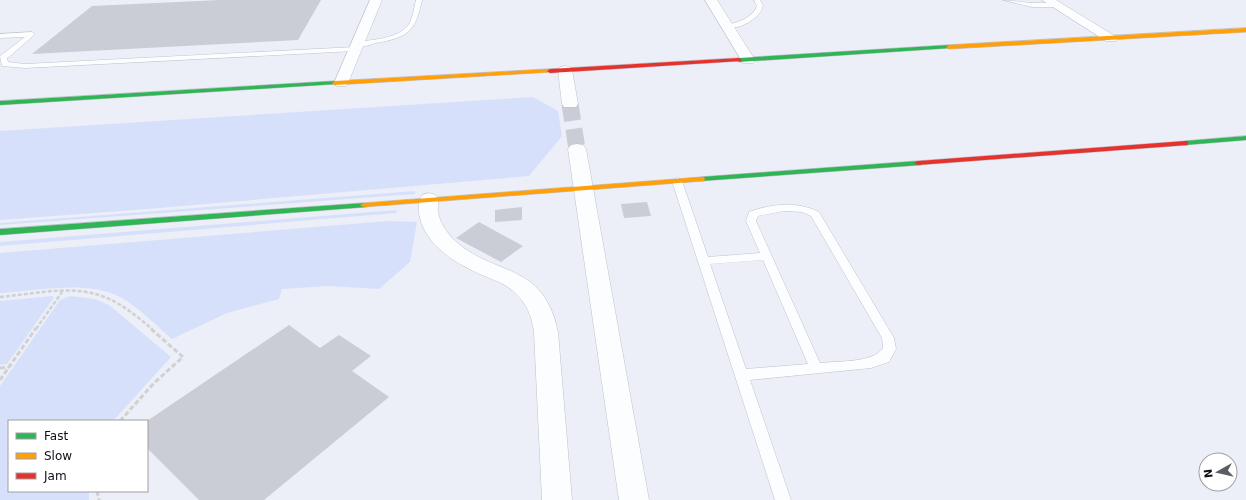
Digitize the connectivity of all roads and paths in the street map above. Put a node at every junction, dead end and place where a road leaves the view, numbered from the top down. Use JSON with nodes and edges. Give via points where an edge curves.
{"nodes":[{"id":1,"x":376,"y":0,"type":"edge"},
{"id":2,"x":419,"y":0,"type":"edge"},
{"id":3,"x":711,"y":0,"type":"edge"},
{"id":4,"x":757,"y":0,"type":"edge"},
{"id":5,"x":1006,"y":0,"type":"edge"},
{"id":6,"x":1052,"y":2,"type":"edge"},
{"id":7,"x":727,"y":27,"type":"junction"},
{"id":8,"x":1246,"y":30,"type":"edge"},
{"id":9,"x":0,"y":36,"type":"edge"},
{"id":10,"x":1111,"y":38,"type":"junction"},
{"id":11,"x":356,"y":47,"type":"junction"},
{"id":12,"x":748,"y":60,"type":"junction"},
{"id":13,"x":565,"y":70,"type":"junction"},
{"id":14,"x":341,"y":83,"type":"junction"},
{"id":15,"x":0,"y":103,"type":"edge"},
{"id":16,"x":570,"y":104,"type":"tunnel mouth"},
{"id":17,"x":1246,"y":138,"type":"edge"},
{"id":18,"x":577,"y":149,"type":"tunnel mouth"},
{"id":19,"x":677,"y":181,"type":"junction"},
{"id":20,"x":584,"y":188,"type":"junction"},
{"id":21,"x":429,"y":199,"type":"junction"},
{"id":22,"x":0,"y":232,"type":"edge"},
{"id":23,"x":766,"y":256,"type":"junction"},
{"id":24,"x":704,"y":261,"type":"junction"},
{"id":25,"x":62,"y":292,"type":"junction"},
{"id":26,"x":0,"y":297,"type":"edge"},
{"id":27,"x":9,"y":367,"type":"junction"},
{"id":28,"x":0,"y":368,"type":"edge"},
{"id":29,"x":816,"y":368,"type":"junction"},
{"id":30,"x":742,"y":375,"type":"junction"},
{"id":31,"x":0,"y":380,"type":"edge"},
{"id":32,"x":121,"y":420,"type":"edge"},
{"id":33,"x":557,"y":500,"type":"edge"},
{"id":34,"x":634,"y":500,"type":"edge"},
{"id":35,"x":783,"y":500,"type":"edge"}],
"edges":[{"from":1,"to":11,"type":"street"},
{"from":2,"to":11,"type":"lane","via":[[412,23],[406,30]]},
{"from":3,"to":7,"type":"street"},
{"from":4,"to":7,"type":"lane","via":[[760,6],[757,14]]},
{"from":5,"to":6,"type":"lane","via":[[1032,5]]},
{"from":6,"to":10,"type":"street"},
{"from":7,"to":12,"type":"street"},
{"from":8,"to":10,"type":"street"},
{"from":9,"to":11,"type":"lane","via":[[32,34],[3,58],[5,64],[16,66]]},
{"from":10,"to":12,"type":"street"},
{"from":11,"to":14,"type":"street"},
{"from":12,"to":13,"type":"street"},
{"from":13,"to":14,"type":"street"},
{"from":13,"to":16,"type":"street"},
{"from":14,"to":15,"type":"street"},
{"from":17,"to":19,"type":"street"},
{"from":18,"to":20,"type":"street"},
{"from":19,"to":20,"type":"street"},
{"from":19,"to":24,"type":"lane"},
{"from":20,"to":21,"type":"street"},
{"from":20,"to":34,"type":"street"},
{"from":21,"to":22,"type":"street"},
{"from":21,"to":33,"type":"street","via":[[430,220],[440,237],[474,263],[517,283],[534,299],[540,310],[546,332]]},
{"from":23,"to":24,"type":"lane"},
{"from":23,"to":29,"type":"lane"},
{"from":23,"to":29,"type":"lane","via":[[751,221],[753,214],[796,208],[813,211],[890,344],[888,354],[878,361]]},
{"from":24,"to":30,"type":"lane"},
{"from":25,"to":26,"type":"path"},
{"from":25,"to":27,"type":"path"},
{"from":25,"to":32,"type":"path","via":[[100,295],[113,301],[183,357],[154,383]]},
{"from":27,"to":28,"type":"path"},
{"from":27,"to":31,"type":"path"},
{"from":29,"to":30,"type":"lane"},
{"from":30,"to":35,"type":"lane"}]}
